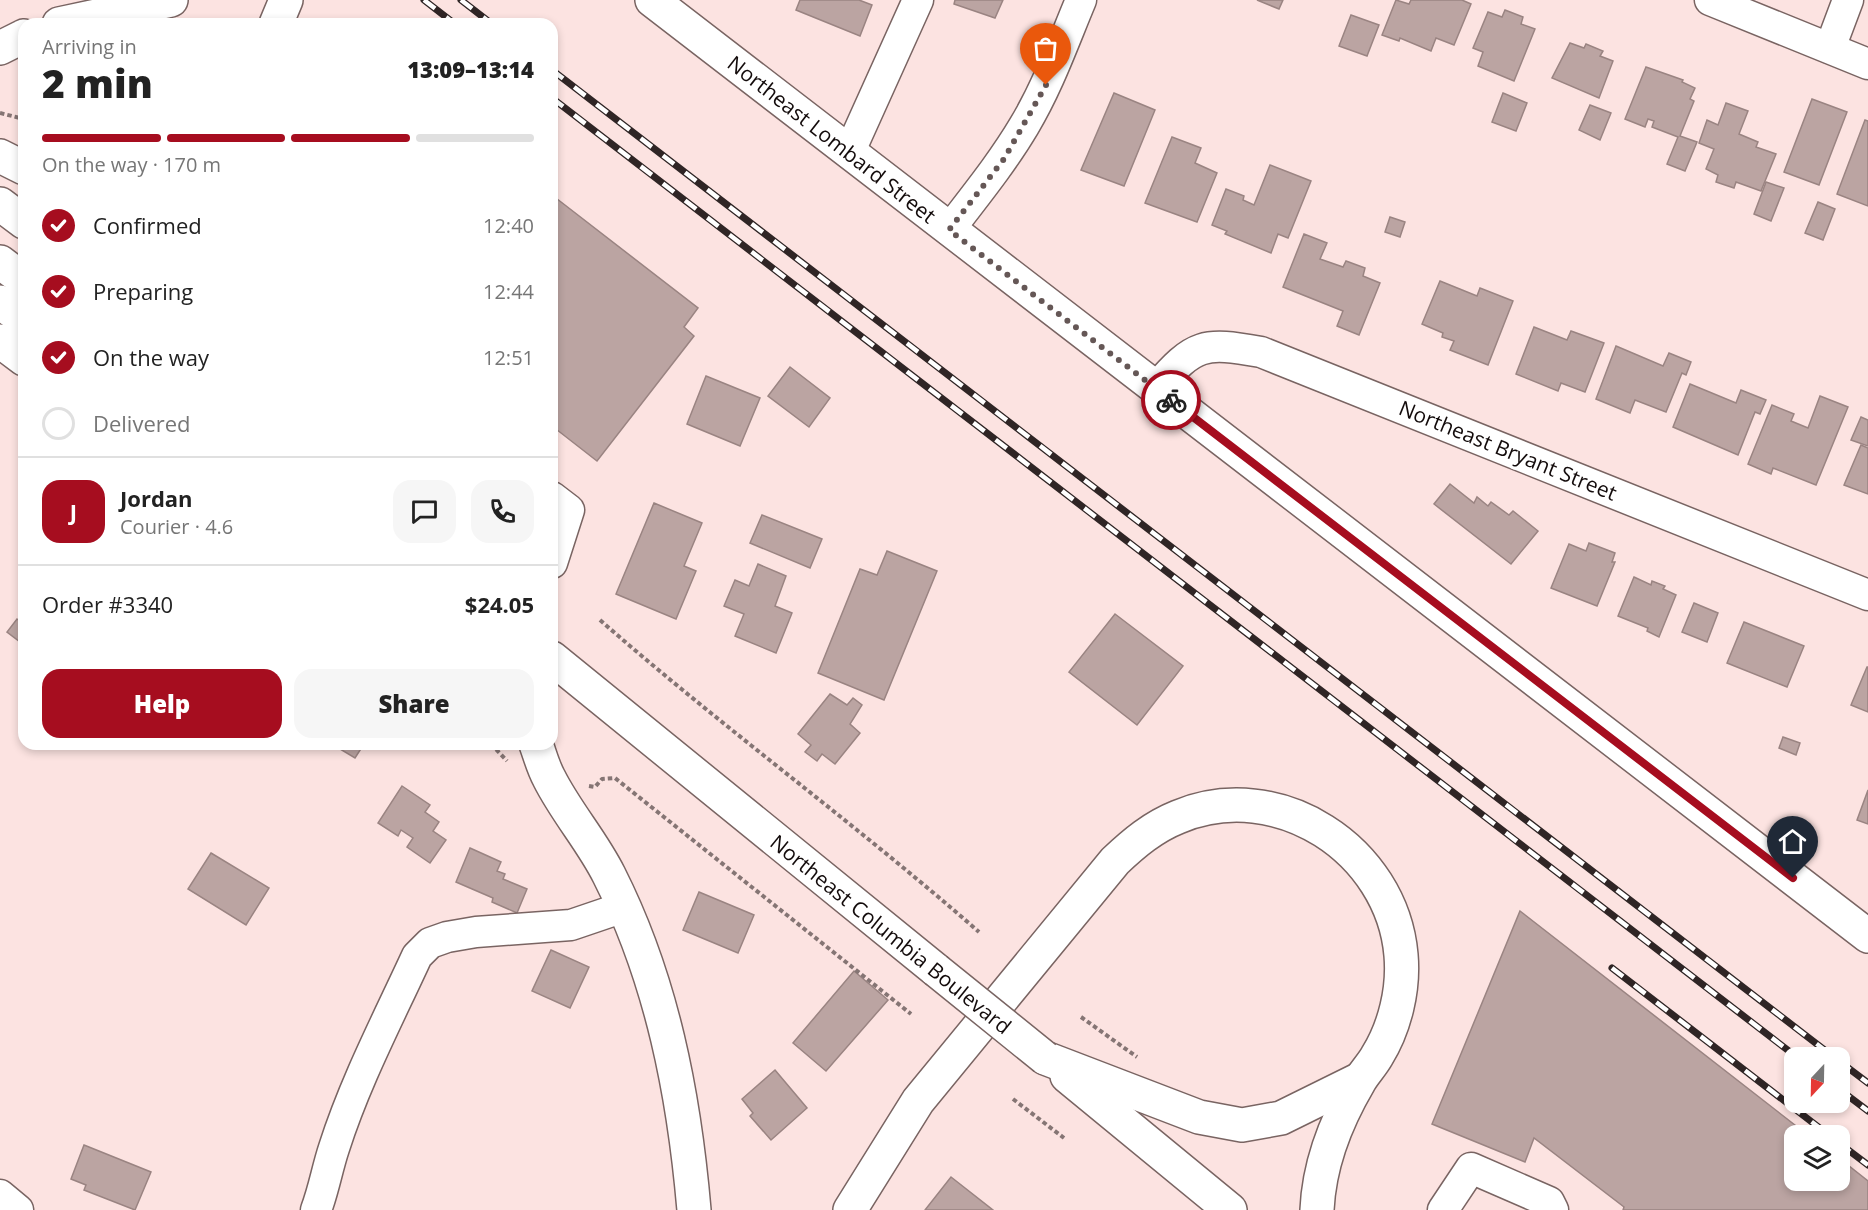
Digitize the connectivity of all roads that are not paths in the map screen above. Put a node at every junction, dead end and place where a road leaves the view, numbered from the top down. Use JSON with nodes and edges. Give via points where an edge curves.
{"nodes":[{"id":1,"x":171,"y":0,"type":"edge"},
{"id":2,"x":286,"y":0,"type":"edge"},
{"id":3,"x":652,"y":0,"type":"edge"},
{"id":4,"x":918,"y":0,"type":"edge"},
{"id":5,"x":1081,"y":0,"type":"edge"},
{"id":6,"x":1710,"y":0,"type":"edge"},
{"id":7,"x":1848,"y":0,"type":"edge"},
{"id":8,"x":88,"y":18,"type":"edge"},
{"id":9,"x":278,"y":18,"type":"edge"},
{"id":10,"x":18,"y":39,"type":"edge"},
{"id":11,"x":0,"y":48,"type":"edge"},
{"id":12,"x":1830,"y":48,"type":"junction"},
{"id":13,"x":1868,"y":64,"type":"edge"},
{"id":14,"x":849,"y":153,"type":"junction"},
{"id":15,"x":0,"y":156,"type":"edge"},
{"id":16,"x":18,"y":165,"type":"edge"},
{"id":17,"x":0,"y":204,"type":"edge"},
{"id":18,"x":18,"y":218,"type":"edge"},
{"id":19,"x":949,"y":230,"type":"junction"},
{"id":20,"x":0,"y":262,"type":"edge"},
{"id":21,"x":18,"y":276,"type":"edge"},
{"id":22,"x":0,"y":302,"type":"edge"},
{"id":23,"x":18,"y":316,"type":"edge"},
{"id":24,"x":0,"y":341,"type":"edge"},
{"id":25,"x":18,"y":354,"type":"edge"},
{"id":26,"x":1156,"y":388,"type":"junction"},
{"id":27,"x":558,"y":502,"type":"edge"},
{"id":28,"x":558,"y":544,"type":"edge"},
{"id":29,"x":1868,"y":595,"type":"edge"},
{"id":30,"x":558,"y":663,"type":"edge"},
{"id":31,"x":538,"y":750,"type":"edge"},
{"id":32,"x":510,"y":753,"type":"edge"},
{"id":33,"x":549,"y":778,"type":"junction"},
{"id":34,"x":624,"y":907,"type":"junction"},
{"id":35,"x":1868,"y":936,"type":"edge"},
{"id":36,"x":1045,"y":1058,"type":"junction"},
{"id":37,"x":1360,"y":1079,"type":"junction"},
{"id":38,"x":0,"y":1195,"type":"edge"},
{"id":39,"x":18,"y":1210,"type":"edge"},
{"id":40,"x":316,"y":1210,"type":"edge"},
{"id":41,"x":694,"y":1210,"type":"edge"},
{"id":42,"x":849,"y":1210,"type":"edge"},
{"id":43,"x":1230,"y":1210,"type":"edge"},
{"id":44,"x":1317,"y":1210,"type":"edge"},
{"id":45,"x":1443,"y":1210,"type":"edge"},
{"id":46,"x":1553,"y":1210,"type":"edge"}],
"edges":[{"from":1,"to":8,"type":"main road"},
{"from":2,"to":9,"type":"main road"},
{"from":3,"to":14,"type":"main road","name":"Northeast Lombard Street"},
{"from":4,"to":14,"type":"street"},
{"from":5,"to":19,"type":"street","via":[[1025,125]]},
{"from":6,"to":12,"type":"street"},
{"from":7,"to":12,"type":"street"},
{"from":10,"to":11,"type":"main road"},
{"from":12,"to":13,"type":"street"},
{"from":14,"to":19,"type":"main road","name":"Northeast Lombard Street"},
{"from":15,"to":16,"type":"main road"},
{"from":17,"to":18,"type":"main road"},
{"from":19,"to":26,"type":"main road","name":"Northeast Lombard Street"},
{"from":20,"to":21,"type":"main road"},
{"from":22,"to":23,"type":"main road"},
{"from":24,"to":25,"type":"main road"},
{"from":26,"to":29,"type":"street","name":"Northeast Bryant Street","via":[[1180,360],[1197,349],[1222,345],[1261,352]]},
{"from":26,"to":35,"type":"main road","name":"Northeast Lombard Street"},
{"from":27,"to":28,"type":"street","via":[[569,510]]},
{"from":30,"to":36,"type":"main road","name":"Northeast Columbia Boulevard","bridge":true},
{"from":31,"to":33,"type":"main road"},
{"from":32,"to":33,"type":"main road"},
{"from":33,"to":34,"type":"main road"},
{"from":34,"to":40,"type":"street","via":[[571,925],[476,932],[438,940],[423,949],[356,1089],[333,1149],[327,1183]]},
{"from":34,"to":41,"type":"main road","via":[[651,976],[673,1055],[687,1131]]},
{"from":36,"to":37,"type":"main road","via":[[1199,1117],[1242,1125],[1281,1118]]},
{"from":36,"to":43,"type":"main road","name":"Northeast Columbia Boulevard"},
{"from":37,"to":42,"type":"main road","via":[[1385,1042],[1401,982],[1398,940],[1380,888],[1351,851],[1323,829],[1294,815],[1246,805],[1202,810],[1147,833],[1097,880],[918,1101]]},
{"from":37,"to":44,"type":"main road","via":[[1320,1174]]},
{"from":38,"to":39,"type":"street"},
{"from":45,"to":46,"type":"street","via":[[1471,1168],[1549,1202]]}]}
